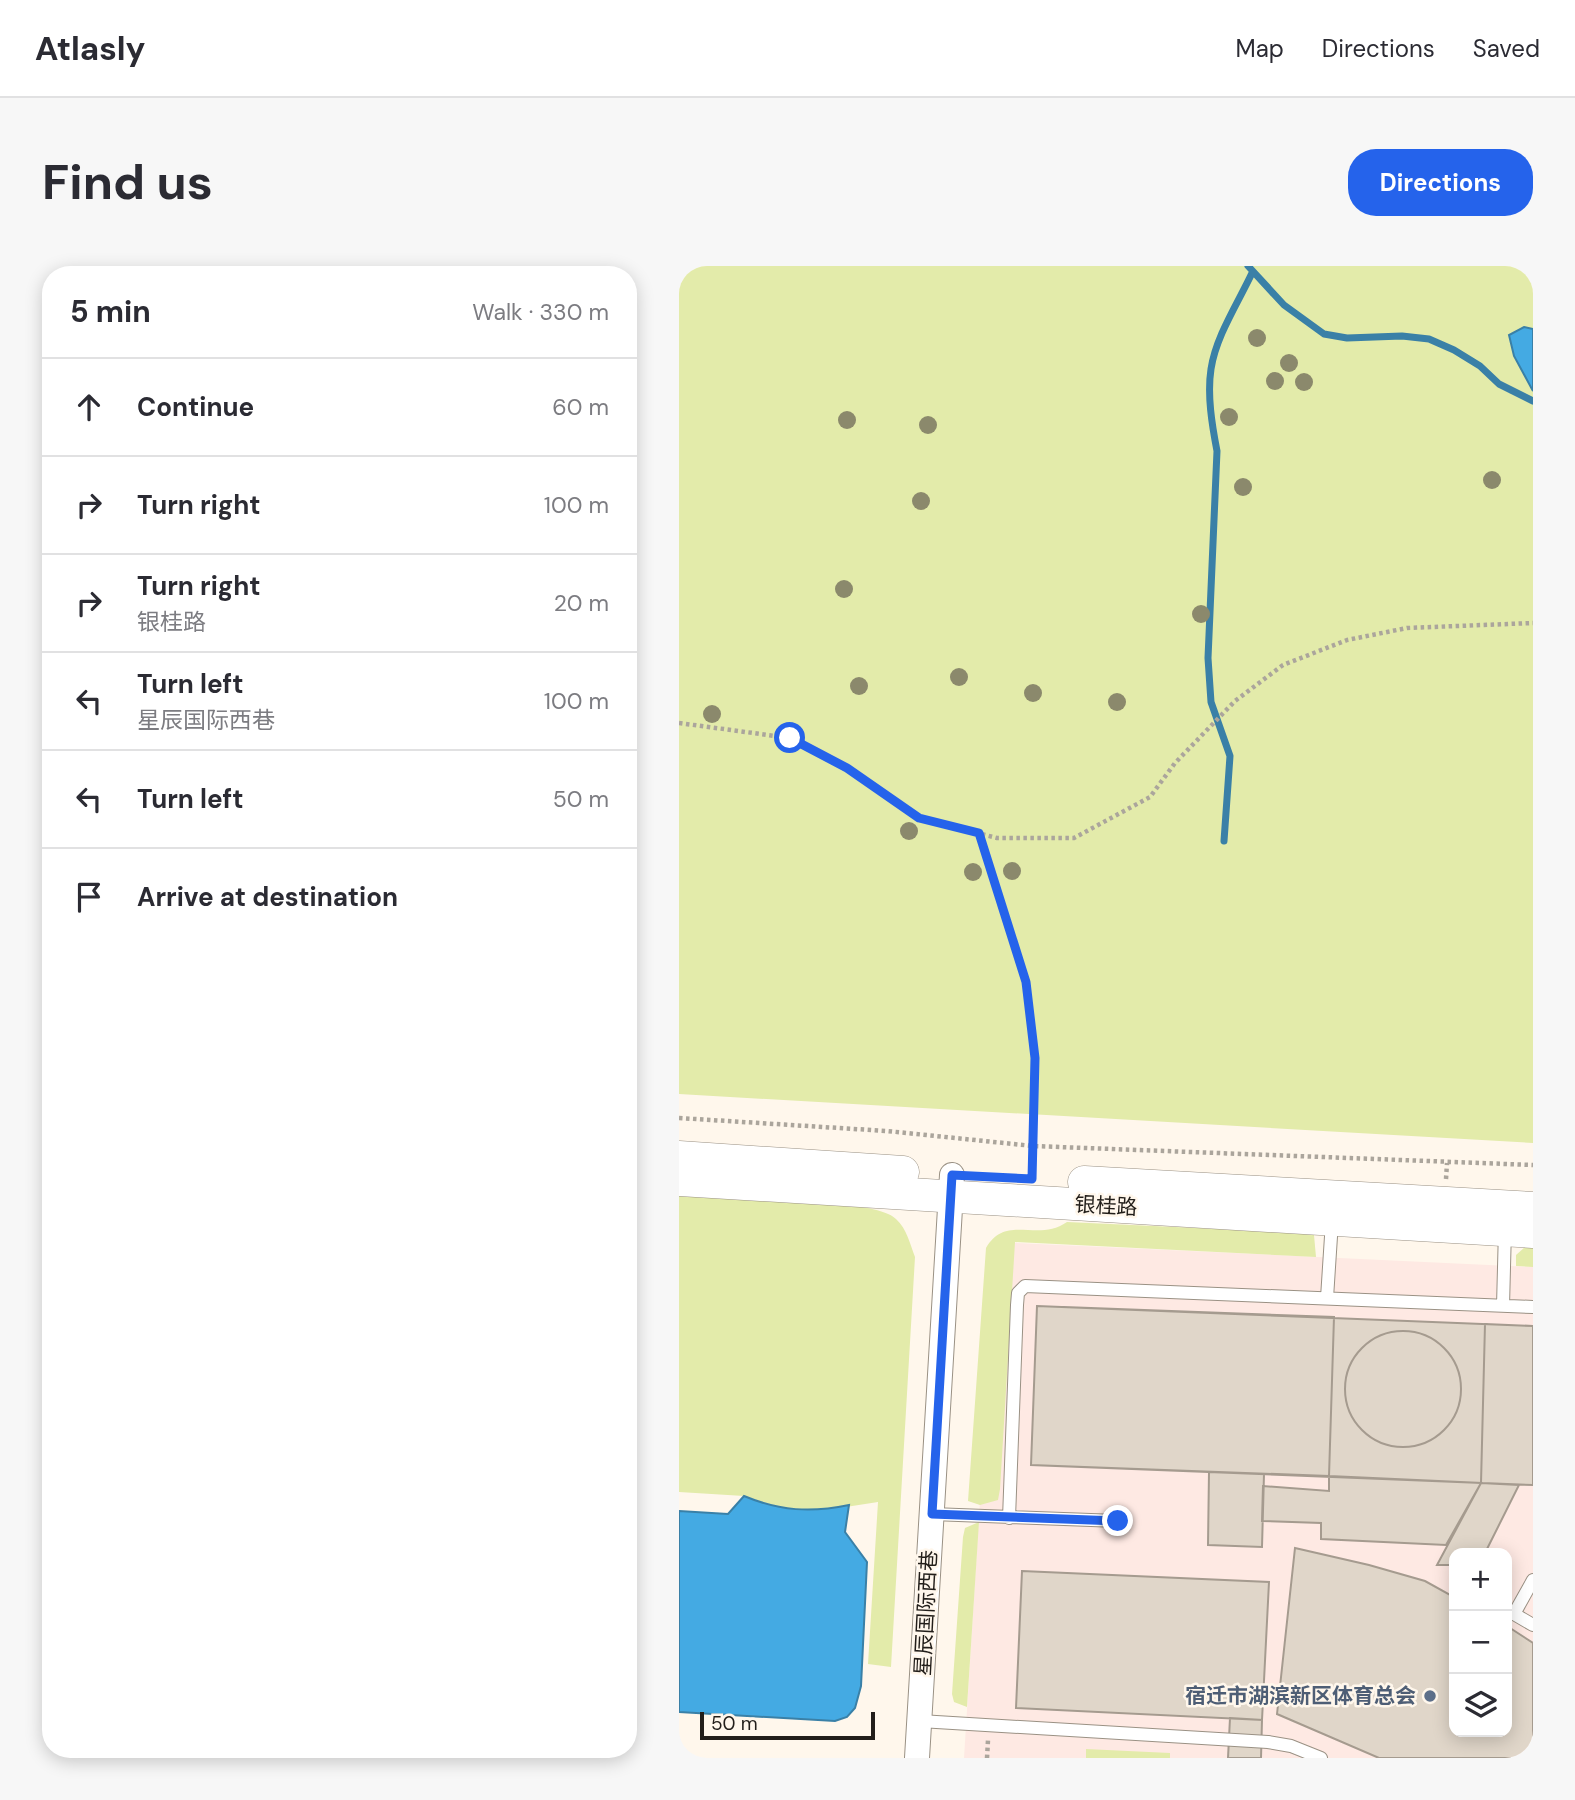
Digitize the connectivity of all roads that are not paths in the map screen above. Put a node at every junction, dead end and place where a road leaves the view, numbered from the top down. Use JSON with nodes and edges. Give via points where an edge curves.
{"nodes":[{"id":1,"x":679,"y":1157,"type":"edge"},
{"id":2,"x":679,"y":1180,"type":"edge"},
{"id":3,"x":952,"y":1186,"type":"junction"},
{"id":4,"x":1334,"y":1208,"type":"junction"},
{"id":5,"x":1519,"y":1219,"type":"edge"},
{"id":6,"x":1327,"y":1298,"type":"junction"},
{"id":7,"x":1503,"y":1306,"type":"junction"},
{"id":8,"x":1533,"y":1307,"type":"edge"},
{"id":9,"x":932,"y":1514,"type":"junction"},
{"id":10,"x":1009,"y":1518,"type":"junction"},
{"id":11,"x":1118,"y":1521,"type":"dead end"},
{"id":12,"x":1533,"y":1580,"type":"edge"},
{"id":13,"x":1533,"y":1625,"type":"edge"},
{"id":14,"x":920,"y":1721,"type":"junction"},
{"id":15,"x":917,"y":1758,"type":"edge"},
{"id":16,"x":1321,"y":1758,"type":"edge"}],
"edges":[{"from":1,"to":3,"type":"street","name":"银桂路"},
{"from":2,"to":3,"type":"street","name":"银桂路"},
{"from":3,"to":4,"type":"street","name":"银桂路"},
{"from":3,"to":4,"type":"street","name":"银桂路","via":[[1032,1179]]},
{"from":3,"to":9,"type":"street","name":"星辰国际西巷"},
{"from":4,"to":5,"type":"street","name":"银桂路"},
{"from":4,"to":6,"type":"lane"},
{"from":5,"to":7,"type":"lane"},
{"from":6,"to":7,"type":"lane"},
{"from":6,"to":10,"type":"lane","via":[[1025,1286],[1018,1293],[1017,1305]]},
{"from":7,"to":8,"type":"lane"},
{"from":9,"to":10,"type":"lane"},
{"from":9,"to":14,"type":"street","name":"星辰国际西巷"},
{"from":10,"to":11,"type":"lane"},
{"from":12,"to":13,"type":"lane","via":[[1514,1614]]},
{"from":14,"to":15,"type":"street","name":"星辰国际西巷"},
{"from":14,"to":16,"type":"lane","via":[[1268,1742]]}]}
